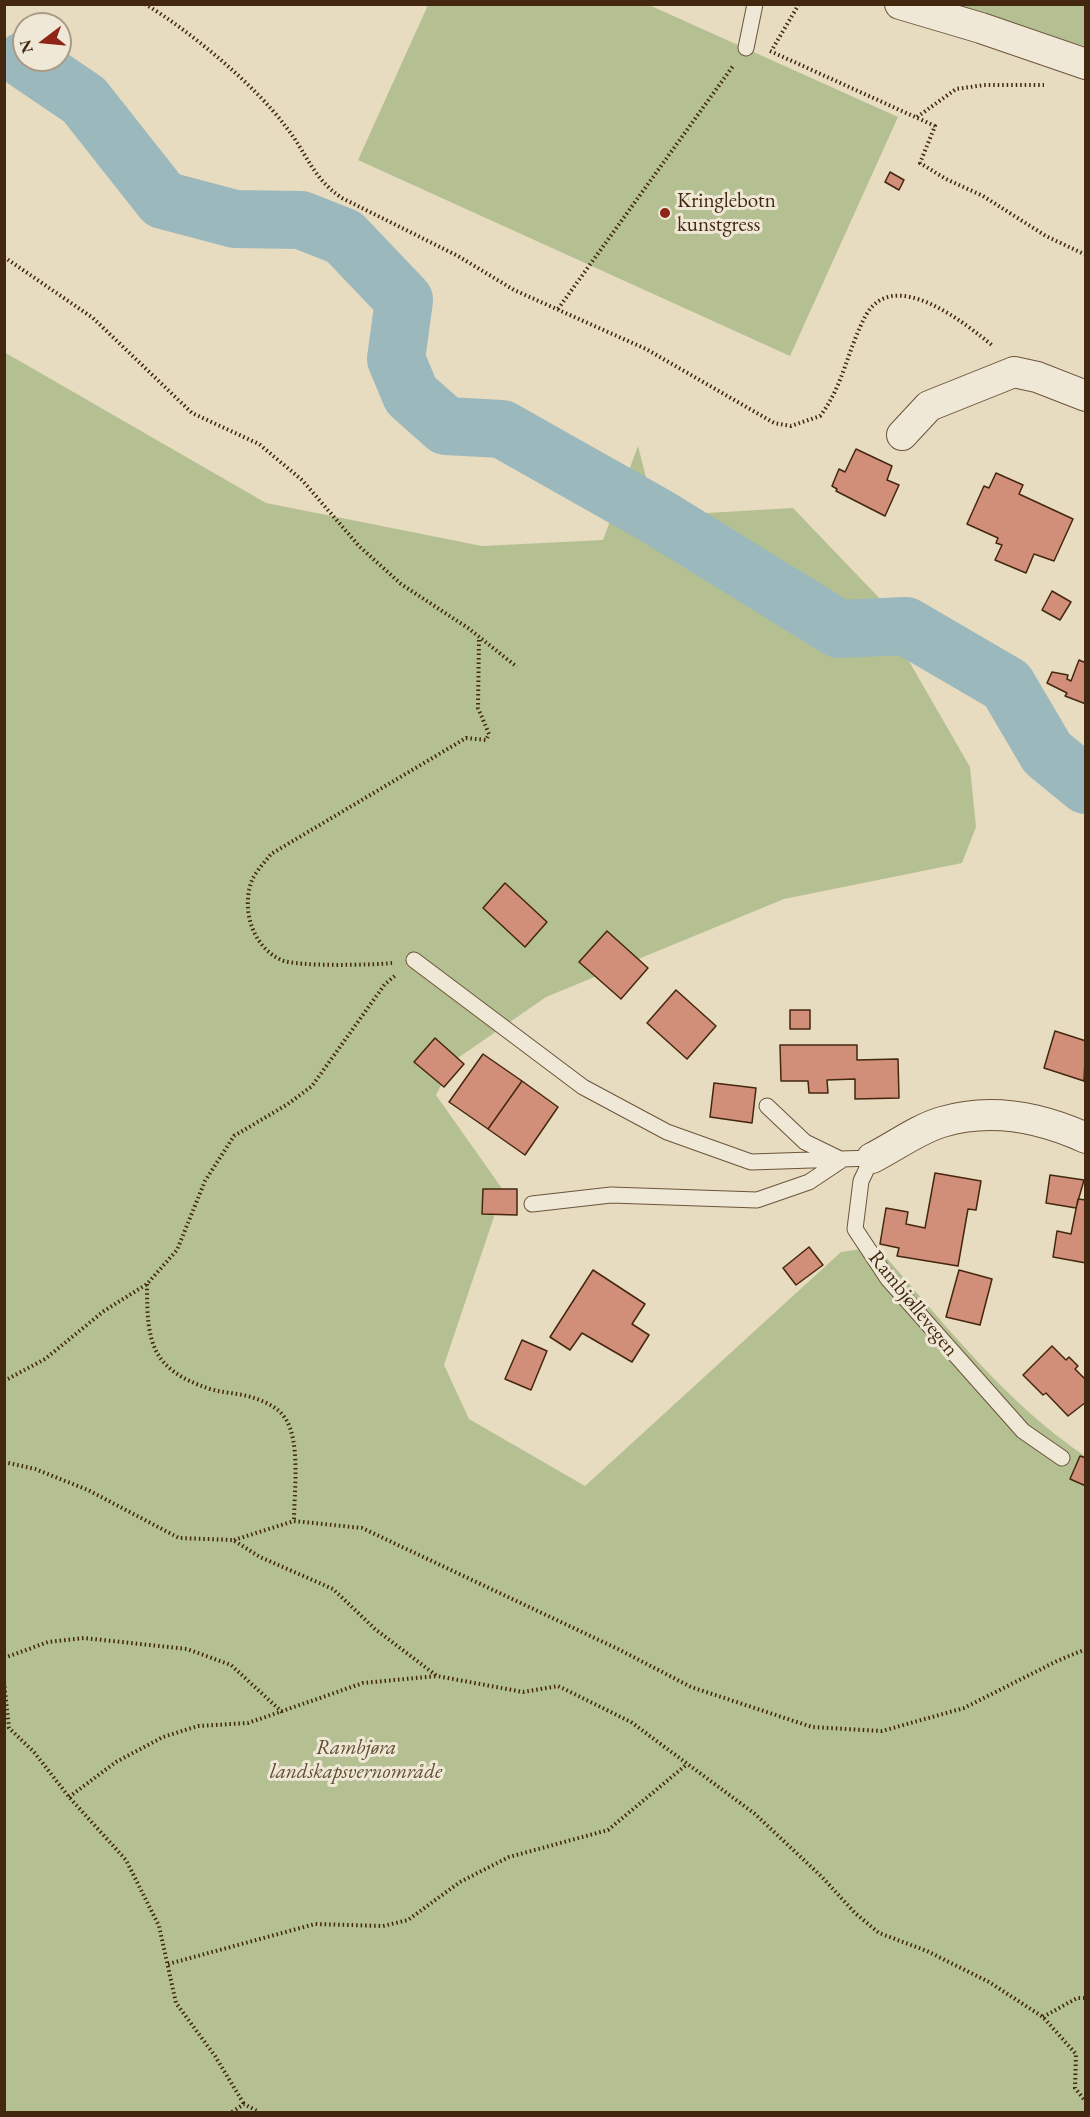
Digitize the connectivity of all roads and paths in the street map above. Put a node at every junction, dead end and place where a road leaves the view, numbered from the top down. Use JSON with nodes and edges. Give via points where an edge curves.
{"nodes":[{"id":1,"x":145,"y":4,"type":"edge"},
{"id":2,"x":755,"y":4,"type":"edge"},
{"id":3,"x":799,"y":4,"type":"edge"},
{"id":4,"x":900,"y":4,"type":"edge"},
{"id":5,"x":776,"y":43,"type":"dead end"},
{"id":6,"x":747,"y":44,"type":"junction"},
{"id":7,"x":1086,"y":64,"type":"edge"},
{"id":8,"x":1047,"y":85,"type":"dead end"},
{"id":9,"x":916,"y":118,"type":"junction"},
{"id":10,"x":1086,"y":255,"type":"edge"},
{"id":11,"x":4,"y":257,"type":"edge"},
{"id":12,"x":558,"y":309,"type":"junction"},
{"id":13,"x":1014,"y":372,"type":"junction"},
{"id":14,"x":1086,"y":396,"type":"edge"},
{"id":15,"x":902,"y":435,"type":"dead end"},
{"id":16,"x":479,"y":637,"type":"junction"},
{"id":17,"x":517,"y":667,"type":"dead end"},
{"id":18,"x":414,"y":960,"type":"junction"},
{"id":19,"x":766,"y":1106,"type":"dead end"},
{"id":20,"x":1086,"y":1138,"type":"edge"},
{"id":21,"x":872,"y":1158,"type":"junction"},
{"id":22,"x":842,"y":1160,"type":"junction"},
{"id":23,"x":532,"y":1204,"type":"dead end"},
{"id":24,"x":147,"y":1284,"type":"junction"},
{"id":25,"x":4,"y":1381,"type":"edge"},
{"id":26,"x":1062,"y":1458,"type":"dead end"},
{"id":27,"x":4,"y":1462,"type":"edge"},
{"id":28,"x":294,"y":1521,"type":"junction"},
{"id":29,"x":233,"y":1540,"type":"junction"},
{"id":30,"x":1086,"y":1649,"type":"edge"},
{"id":31,"x":4,"y":1658,"type":"edge"},
{"id":32,"x":437,"y":1677,"type":"junction"},
{"id":33,"x":4,"y":1682,"type":"edge"},
{"id":34,"x":282,"y":1712,"type":"junction"},
{"id":35,"x":686,"y":1765,"type":"junction"},
{"id":36,"x":69,"y":1797,"type":"junction"},
{"id":37,"x":168,"y":1964,"type":"junction"},
{"id":38,"x":1086,"y":1998,"type":"edge"},
{"id":39,"x":1043,"y":2017,"type":"junction"},
{"id":40,"x":1086,"y":2102,"type":"edge"},
{"id":41,"x":244,"y":2104,"type":"junction"},
{"id":42,"x":232,"y":2112,"type":"edge"},
{"id":43,"x":259,"y":2112,"type":"edge"}],
"edges":[{"from":1,"to":12,"type":"path","via":[[252,90],[286,127],[324,186],[514,290]]},
{"from":2,"to":6,"type":"lane"},
{"from":3,"to":5,"type":"path"},
{"from":4,"to":7,"type":"street"},
{"from":6,"to":9,"type":"path"},
{"from":6,"to":12,"type":"path"},
{"from":8,"to":9,"type":"path","via":[[957,89]]},
{"from":9,"to":10,"type":"path","via":[[935,126],[920,163]]},
{"from":11,"to":16,"type":"path","via":[[93,318],[192,413],[259,444],[302,480],[359,546],[401,584]]},
{"from":12,"to":13,"type":"path","via":[[646,349],[774,423],[791,426],[820,416],[867,314],[891,295],[905,295],[945,312],[1002,354]]},
{"from":13,"to":14,"type":"street"},
{"from":13,"to":15,"type":"street","via":[[929,406]]},
{"from":16,"to":17,"type":"path"},
{"from":16,"to":18,"type":"path","via":[[478,708],[489,734],[486,740],[466,738],[271,854],[252,880],[247,909],[255,937],[283,961],[365,966]]},
{"from":18,"to":22,"type":"lane","via":[[583,1087],[667,1132],[751,1162]]},
{"from":18,"to":24,"type":"path","via":[[385,984],[312,1086],[234,1136],[205,1181],[177,1250]]},
{"from":19,"to":22,"type":"lane","via":[[805,1142]]},
{"from":20,"to":21,"type":"street","via":[[1054,1124],[1000,1113],[941,1122]]},
{"from":21,"to":22,"type":"lane"},
{"from":21,"to":26,"type":"lane","name":"Rambjøllevegen","via":[[861,1181],[855,1229],[888,1279],[1023,1431]]},
{"from":22,"to":23,"type":"lane","via":[[809,1182],[757,1200],[611,1195]]},
{"from":24,"to":25,"type":"path","via":[[104,1311],[45,1359]]},
{"from":24,"to":28,"type":"path","via":[[147,1329],[159,1359],[176,1374],[212,1389],[237,1392],[269,1403],[285,1418],[294,1443]]},
{"from":27,"to":29,"type":"path","via":[[35,1469],[88,1491],[179,1538]]},
{"from":28,"to":29,"type":"path"},
{"from":28,"to":30,"type":"path","via":[[362,1528],[691,1687],[812,1727],[882,1731],[964,1708]]},
{"from":29,"to":32,"type":"path","via":[[260,1557],[333,1589],[375,1629]]},
{"from":31,"to":34,"type":"path","via":[[48,1642],[84,1638],[187,1649],[231,1665]]},
{"from":32,"to":34,"type":"path","via":[[363,1683]]},
{"from":32,"to":35,"type":"path","via":[[523,1692],[558,1686],[631,1722]]},
{"from":33,"to":36,"type":"path","via":[[9,1728],[34,1752]]},
{"from":34,"to":36,"type":"path","via":[[248,1724],[198,1726],[164,1737],[116,1762]]},
{"from":35,"to":37,"type":"path","via":[[608,1830],[509,1857],[460,1882],[408,1920],[383,1926],[315,1923]]},
{"from":35,"to":39,"type":"path","via":[[755,1814],[879,1933],[927,1951],[989,1982]]},
{"from":36,"to":37,"type":"path","via":[[126,1860],[159,1926]]},
{"from":37,"to":41,"type":"path","via":[[176,2003]]},
{"from":38,"to":39,"type":"path","via":[[1077,1998]]},
{"from":39,"to":40,"type":"path","via":[[1076,2054],[1075,2088]]},
{"from":41,"to":42,"type":"path"},
{"from":41,"to":43,"type":"path"}]}
